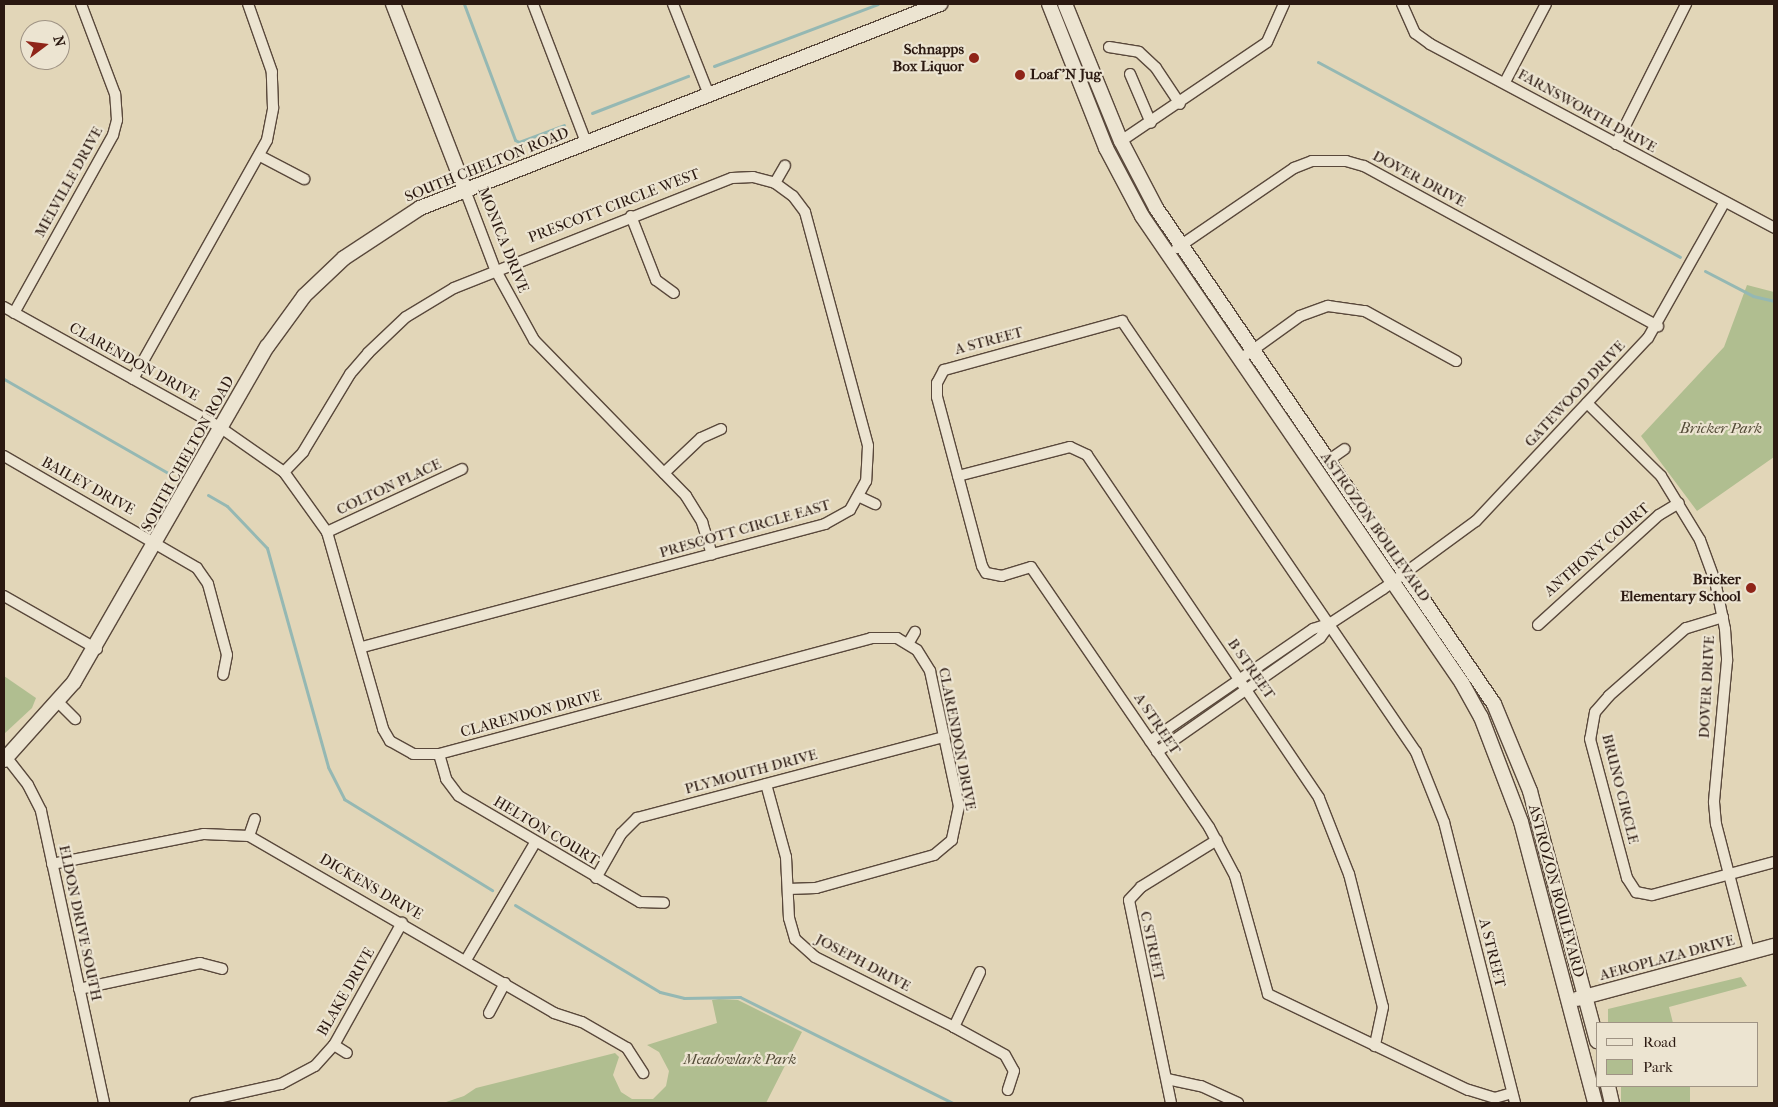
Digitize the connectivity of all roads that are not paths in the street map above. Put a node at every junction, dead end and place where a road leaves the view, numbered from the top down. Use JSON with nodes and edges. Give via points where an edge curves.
{"nodes":[{"id":1,"x":81,"y":4,"type":"edge"},
{"id":2,"x":248,"y":4,"type":"edge"},
{"id":3,"x":393,"y":4,"type":"edge"},
{"id":4,"x":533,"y":4,"type":"edge"},
{"id":5,"x":673,"y":4,"type":"edge"},
{"id":6,"x":940,"y":4,"type":"edge"},
{"id":7,"x":1049,"y":4,"type":"edge"},
{"id":8,"x":1065,"y":4,"type":"edge"},
{"id":9,"x":1284,"y":4,"type":"edge"},
{"id":10,"x":1402,"y":4,"type":"edge"},
{"id":11,"x":1546,"y":4,"type":"edge"},
{"id":12,"x":1686,"y":4,"type":"edge"},
{"id":13,"x":1109,"y":47,"type":"dead end"},
{"id":14,"x":1130,"y":74,"type":"dead end"},
{"id":15,"x":1505,"y":82,"type":"junction"},
{"id":16,"x":709,"y":96,"type":"junction"},
{"id":17,"x":1180,"y":104,"type":"junction"},
{"id":18,"x":1152,"y":123,"type":"junction"},
{"id":19,"x":1121,"y":141,"type":"junction"},
{"id":20,"x":586,"y":142,"type":"junction"},
{"id":21,"x":1616,"y":144,"type":"junction"},
{"id":22,"x":260,"y":156,"type":"junction"},
{"id":23,"x":784,"y":166,"type":"dead end"},
{"id":24,"x":304,"y":179,"type":"dead end"},
{"id":25,"x":775,"y":183,"type":"junction"},
{"id":26,"x":465,"y":190,"type":"junction"},
{"id":27,"x":1724,"y":204,"type":"junction"},
{"id":28,"x":631,"y":216,"type":"junction"},
{"id":29,"x":1774,"y":228,"type":"edge"},
{"id":30,"x":1181,"y":245,"type":"junction"},
{"id":31,"x":1168,"y":255,"type":"junction"},
{"id":32,"x":494,"y":269,"type":"junction"},
{"id":33,"x":674,"y":293,"type":"dead end"},
{"id":34,"x":4,"y":307,"type":"edge"},
{"id":35,"x":14,"y":313,"type":"junction"},
{"id":36,"x":1658,"y":326,"type":"junction"},
{"id":37,"x":1253,"y":349,"type":"junction"},
{"id":38,"x":1239,"y":360,"type":"junction"},
{"id":39,"x":1456,"y":361,"type":"dead end"},
{"id":40,"x":133,"y":379,"type":"junction"},
{"id":41,"x":1587,"y":403,"type":"junction"},
{"id":42,"x":221,"y":428,"type":"junction"},
{"id":43,"x":721,"y":429,"type":"dead end"},
{"id":44,"x":1345,"y":449,"type":"dead end"},
{"id":45,"x":4,"y":456,"type":"edge"},
{"id":46,"x":1330,"y":460,"type":"junction"},
{"id":47,"x":462,"y":469,"type":"dead end"},
{"id":48,"x":284,"y":472,"type":"junction"},
{"id":49,"x":664,"y":473,"type":"junction"},
{"id":50,"x":958,"y":476,"type":"junction"},
{"id":51,"x":860,"y":496,"type":"junction"},
{"id":52,"x":1679,"y":502,"type":"junction"},
{"id":53,"x":875,"y":504,"type":"dead end"},
{"id":54,"x":327,"y":532,"type":"junction"},
{"id":55,"x":158,"y":542,"type":"junction"},
{"id":56,"x":712,"y":554,"type":"junction"},
{"id":57,"x":1406,"y":572,"type":"junction"},
{"id":58,"x":1393,"y":582,"type":"junction"},
{"id":59,"x":4,"y":596,"type":"edge"},
{"id":60,"x":1723,"y":617,"type":"junction"},
{"id":61,"x":1331,"y":623,"type":"junction"},
{"id":62,"x":1538,"y":625,"type":"dead end"},
{"id":63,"x":915,"y":632,"type":"dead end"},
{"id":64,"x":908,"y":644,"type":"junction"},
{"id":65,"x":362,"y":647,"type":"junction"},
{"id":66,"x":97,"y":649,"type":"junction"},
{"id":67,"x":223,"y":675,"type":"dead end"},
{"id":68,"x":1242,"y":684,"type":"junction"},
{"id":69,"x":59,"y":703,"type":"junction"},
{"id":70,"x":75,"y":719,"type":"dead end"},
{"id":71,"x":944,"y":737,"type":"junction"},
{"id":72,"x":1150,"y":741,"type":"junction"},
{"id":73,"x":1157,"y":752,"type":"junction"},
{"id":74,"x":439,"y":754,"type":"junction"},
{"id":75,"x":5,"y":759,"type":"edge"},
{"id":76,"x":766,"y":784,"type":"junction"},
{"id":77,"x":255,"y":819,"type":"dead end"},
{"id":78,"x":249,"y":836,"type":"junction"},
{"id":79,"x":1217,"y":840,"type":"junction"},
{"id":80,"x":535,"y":843,"type":"junction"},
{"id":81,"x":1774,"y":862,"type":"edge"},
{"id":82,"x":52,"y":864,"type":"junction"},
{"id":83,"x":1727,"y":874,"type":"junction"},
{"id":84,"x":596,"y":878,"type":"junction"},
{"id":85,"x":788,"y":889,"type":"junction"},
{"id":86,"x":664,"y":904,"type":"dead end"},
{"id":87,"x":402,"y":924,"type":"junction"},
{"id":88,"x":1774,"y":946,"type":"edge"},
{"id":89,"x":1749,"y":952,"type":"junction"},
{"id":90,"x":466,"y":960,"type":"junction"},
{"id":91,"x":222,"y":968,"type":"dead end"},
{"id":92,"x":980,"y":972,"type":"dead end"},
{"id":93,"x":505,"y":983,"type":"junction"},
{"id":94,"x":79,"y":988,"type":"junction"},
{"id":95,"x":1586,"y":997,"type":"junction"},
{"id":96,"x":1568,"y":1000,"type":"junction"},
{"id":97,"x":489,"y":1013,"type":"dead end"},
{"id":98,"x":954,"y":1027,"type":"junction"},
{"id":99,"x":1596,"y":1037,"type":"edge"},
{"id":100,"x":334,"y":1045,"type":"junction"},
{"id":101,"x":1375,"y":1046,"type":"junction"},
{"id":102,"x":347,"y":1053,"type":"dead end"},
{"id":103,"x":643,"y":1072,"type":"dead end"},
{"id":104,"x":1167,"y":1079,"type":"junction"},
{"id":105,"x":1608,"y":1087,"type":"edge"},
{"id":106,"x":1008,"y":1090,"type":"dead end"},
{"id":107,"x":1513,"y":1098,"type":"edge"},
{"id":108,"x":227,"y":1100,"type":"edge"},
{"id":109,"x":104,"y":1103,"type":"edge"},
{"id":110,"x":195,"y":1103,"type":"edge"},
{"id":111,"x":1171,"y":1103,"type":"edge"},
{"id":112,"x":1238,"y":1103,"type":"edge"},
{"id":113,"x":1595,"y":1103,"type":"edge"},
{"id":114,"x":1612,"y":1103,"type":"edge"}],
"edges":[{"from":1,"to":35,"type":"street","name":"MELVILLE DRIVE","via":[[113,87],[117,120],[113,135]]},
{"from":2,"to":22,"type":"street","via":[[266,52],[274,90],[270,125]]},
{"from":3,"to":26,"type":"main road","name":"MONICA DRIVE"},
{"from":4,"to":20,"type":"street"},
{"from":5,"to":16,"type":"street"},
{"from":6,"to":16,"type":"main road","name":"SOUTH CHELTON ROAD"},
{"from":7,"to":31,"type":"main road","name":"ASTROZON BOULEVARD","via":[[1123,183]]},
{"from":8,"to":19,"type":"main road","name":"ASTROZON BOULEVARD"},
{"from":9,"to":17,"type":"street","via":[[1267,42]]},
{"from":10,"to":15,"type":"street","name":"FARNSWORTH DRIVE","via":[[1414,33]]},
{"from":11,"to":15,"type":"street"},
{"from":12,"to":21,"type":"street"},
{"from":13,"to":17,"type":"street","via":[[1139,52],[1156,68]]},
{"from":14,"to":18,"type":"street"},
{"from":15,"to":21,"type":"street","name":"FARNSWORTH DRIVE"},
{"from":16,"to":20,"type":"main road","name":"SOUTH CHELTON ROAD"},
{"from":17,"to":18,"type":"street"},
{"from":18,"to":19,"type":"street"},
{"from":19,"to":30,"type":"main road","name":"ASTROZON BOULEVARD","via":[[1156,208]]},
{"from":20,"to":26,"type":"main road","name":"SOUTH CHELTON ROAD"},
{"from":21,"to":27,"type":"street","name":"FARNSWORTH DRIVE"},
{"from":22,"to":24,"type":"street"},
{"from":22,"to":40,"type":"street"},
{"from":23,"to":25,"type":"street"},
{"from":25,"to":28,"type":"street","name":"PRESCOTT CIRCLE WEST","via":[[753,177],[732,178]]},
{"from":25,"to":51,"type":"street","name":"PRESCOTT CIRCLE EAST","via":[[794,196],[808,221],[868,446],[869,462]]},
{"from":26,"to":32,"type":"street","name":"MONICA DRIVE"},
{"from":26,"to":42,"type":"main road","name":"SOUTH CHELTON ROAD","via":[[396,221],[322,277],[267,347]]},
{"from":27,"to":29,"type":"street","name":"FARNSWORTH DRIVE"},
{"from":27,"to":36,"type":"street","name":"GATEWOOD DRIVE"},
{"from":28,"to":32,"type":"street","name":"PRESCOTT CIRCLE WEST"},
{"from":28,"to":33,"type":"street","via":[[656,280]]},
{"from":30,"to":31,"type":"street","name":"DOVER DRIVE"},
{"from":30,"to":36,"type":"street","name":"DOVER DRIVE","via":[[1294,168],[1312,161],[1346,161],[1364,166]]},
{"from":30,"to":37,"type":"main road","name":"ASTROZON BOULEVARD"},
{"from":31,"to":38,"type":"main road","name":"ASTROZON BOULEVARD"},
{"from":32,"to":48,"type":"street","name":"PRESCOTT CIRCLE WEST","via":[[430,300],[384,336],[350,374],[307,446]]},
{"from":32,"to":49,"type":"street","name":"MONICA DRIVE","via":[[534,340]]},
{"from":34,"to":35,"type":"street","name":"CLARENDON DRIVE"},
{"from":35,"to":40,"type":"street","name":"CLARENDON DRIVE"},
{"from":36,"to":41,"type":"street","name":"GATEWOOD DRIVE"},
{"from":37,"to":38,"type":"street"},
{"from":37,"to":39,"type":"street","via":[[1308,312],[1328,306],[1346,307],[1365,311]]},
{"from":37,"to":46,"type":"main road","name":"ASTROZON BOULEVARD"},
{"from":38,"to":58,"type":"main road","name":"ASTROZON BOULEVARD"},
{"from":40,"to":42,"type":"street","name":"CLARENDON DRIVE"},
{"from":41,"to":52,"type":"street","name":"DOVER DRIVE","via":[[1639,452]]},
{"from":41,"to":57,"type":"street","name":"GATEWOOD DRIVE","via":[[1476,521]]},
{"from":42,"to":48,"type":"street","name":"CLARENDON DRIVE"},
{"from":42,"to":55,"type":"main road","name":"SOUTH CHELTON ROAD"},
{"from":43,"to":49,"type":"street","via":[[701,438]]},
{"from":44,"to":46,"type":"street"},
{"from":45,"to":55,"type":"street","name":"BAILEY DRIVE"},
{"from":46,"to":57,"type":"main road","name":"ASTROZON BOULEVARD"},
{"from":47,"to":54,"type":"street","name":"COLTON PLACE"},
{"from":48,"to":54,"type":"street","name":"CLARENDON DRIVE"},
{"from":49,"to":56,"type":"street","name":"MONICA DRIVE","via":[[696,510]]},
{"from":50,"to":61,"type":"street","name":"A STREET","via":[[937,397],[939,376],[944,370],[1122,321]]},
{"from":50,"to":68,"type":"street","name":"B STREET","via":[[1076,445],[1086,455]]},
{"from":50,"to":72,"type":"street","name":"A STREET","via":[[986,573],[1002,576],[1031,567]]},
{"from":51,"to":53,"type":"street"},
{"from":51,"to":56,"type":"street","name":"PRESCOTT CIRCLE EAST","via":[[850,510],[825,524]]},
{"from":52,"to":60,"type":"street","name":"DOVER DRIVE","via":[[1708,559]]},
{"from":52,"to":62,"type":"street","name":"ANTHONY COURT","via":[[1645,528]]},
{"from":54,"to":65,"type":"street","name":"CLARENDON DRIVE"},
{"from":55,"to":66,"type":"main road","name":"SOUTH CHELTON ROAD"},
{"from":55,"to":67,"type":"street","name":"BAILEY DRIVE","via":[[198,568],[208,584],[226,655]]},
{"from":56,"to":65,"type":"street","name":"PRESCOTT CIRCLE EAST"},
{"from":57,"to":58,"type":"street","name":"GATEWOOD DRIVE"},
{"from":57,"to":95,"type":"main road","name":"ASTROZON BOULEVARD","via":[[1481,681],[1519,759]]},
{"from":58,"to":61,"type":"street","name":"GATEWOOD DRIVE"},
{"from":58,"to":96,"type":"main road","name":"ASTROZON BOULEVARD","via":[[1462,683],[1494,745],[1522,822]]},
{"from":59,"to":66,"type":"street"},
{"from":60,"to":83,"type":"street","name":"DOVER DRIVE","via":[[1725,689],[1714,802]]},
{"from":60,"to":83,"type":"street","name":"BRUNO CIRCLE","via":[[1686,628],[1609,696],[1590,725],[1590,739],[1633,895],[1652,895]]},
{"from":61,"to":68,"type":"street","name":"GATEWOOD DRIVE","via":[[1313,628]]},
{"from":61,"to":107,"type":"street","name":"A STREET","via":[[1416,752],[1444,822]]},
{"from":63,"to":64,"type":"street"},
{"from":64,"to":71,"type":"street","name":"CLARENDON DRIVE","via":[[930,671]]},
{"from":64,"to":74,"type":"street","name":"CLARENDON DRIVE","via":[[897,638],[870,638]]},
{"from":65,"to":74,"type":"street","name":"CLARENDON DRIVE","via":[[377,713],[390,741],[413,754]]},
{"from":66,"to":69,"type":"main road","name":"SOUTH CHELTON ROAD"},
{"from":68,"to":72,"type":"street"},
{"from":68,"to":73,"type":"street"},
{"from":68,"to":101,"type":"street","name":"B STREET","via":[[1308,777],[1340,848],[1382,1007]]},
{"from":69,"to":70,"type":"street"},
{"from":69,"to":75,"type":"main road","name":"SOUTH CHELTON ROAD"},
{"from":71,"to":76,"type":"street","name":"PLYMOUTH DRIVE"},
{"from":71,"to":85,"type":"street","name":"CLARENDON DRIVE","via":[[959,818],[952,840],[944,848],[934,856],[816,888]]},
{"from":72,"to":73,"type":"street","name":"A STREET"},
{"from":73,"to":79,"type":"street","name":"A STREET"},
{"from":74,"to":80,"type":"street","name":"HELTON COURT","via":[[446,779],[459,796]]},
{"from":75,"to":82,"type":"street","name":"ELDON DRIVE SOUTH","via":[[35,798]]},
{"from":76,"to":84,"type":"street","name":"PLYMOUTH DRIVE","via":[[637,818],[621,834]]},
{"from":76,"to":85,"type":"street","name":"JOSEPH DRIVE","via":[[786,857]]},
{"from":77,"to":78,"type":"street"},
{"from":78,"to":82,"type":"street","name":"DICKENS DRIVE","via":[[204,834]]},
{"from":78,"to":87,"type":"street","name":"DICKENS DRIVE"},
{"from":79,"to":101,"type":"street","name":"A STREET","via":[[1235,876],[1268,994]]},
{"from":79,"to":104,"type":"street","name":"C STREET","via":[[1141,887],[1129,900]]},
{"from":80,"to":84,"type":"street","name":"HELTON COURT"},
{"from":80,"to":90,"type":"street"},
{"from":81,"to":83,"type":"street","name":"BRUNO CIRCLE"},
{"from":82,"to":94,"type":"street","name":"ELDON DRIVE SOUTH"},
{"from":83,"to":89,"type":"street","name":"DOVER DRIVE"},
{"from":84,"to":86,"type":"street","name":"HELTON COURT","via":[[640,902]]},
{"from":85,"to":98,"type":"street","name":"JOSEPH DRIVE","via":[[791,930],[802,947]]},
{"from":87,"to":90,"type":"street","name":"DICKENS DRIVE"},
{"from":87,"to":100,"type":"street","name":"BLAKE DRIVE"},
{"from":88,"to":89,"type":"main road","name":"AEROPLAZA DRIVE"},
{"from":89,"to":95,"type":"main road","name":"AEROPLAZA DRIVE"},
{"from":90,"to":93,"type":"street","name":"DICKENS DRIVE"},
{"from":91,"to":94,"type":"street","via":[[200,963]]},
{"from":92,"to":98,"type":"street"},
{"from":93,"to":97,"type":"street"},
{"from":93,"to":103,"type":"street","name":"DICKENS DRIVE","via":[[627,1048]]},
{"from":94,"to":109,"type":"street","name":"ELDON DRIVE SOUTH"},
{"from":95,"to":96,"type":"main road","name":"AEROPLAZA DRIVE"},
{"from":95,"to":99,"type":"main road","name":"ASTROZON BOULEVARD"},
{"from":96,"to":113,"type":"main road","name":"ASTROZON BOULEVARD"},
{"from":98,"to":106,"type":"street","name":"JOSEPH DRIVE","via":[[1005,1054],[1014,1071]]},
{"from":100,"to":102,"type":"street"},
{"from":100,"to":108,"type":"street","name":"BLAKE DRIVE","via":[[315,1066],[294,1078]]},
{"from":101,"to":107,"type":"street","name":"A STREET","via":[[1484,1096]]},
{"from":104,"to":111,"type":"street","name":"C STREET"},
{"from":104,"to":112,"type":"street","via":[[1201,1086]]},
{"from":105,"to":114,"type":"main road"},
{"from":108,"to":110,"type":"street","name":"BLAKE DRIVE"}]}
